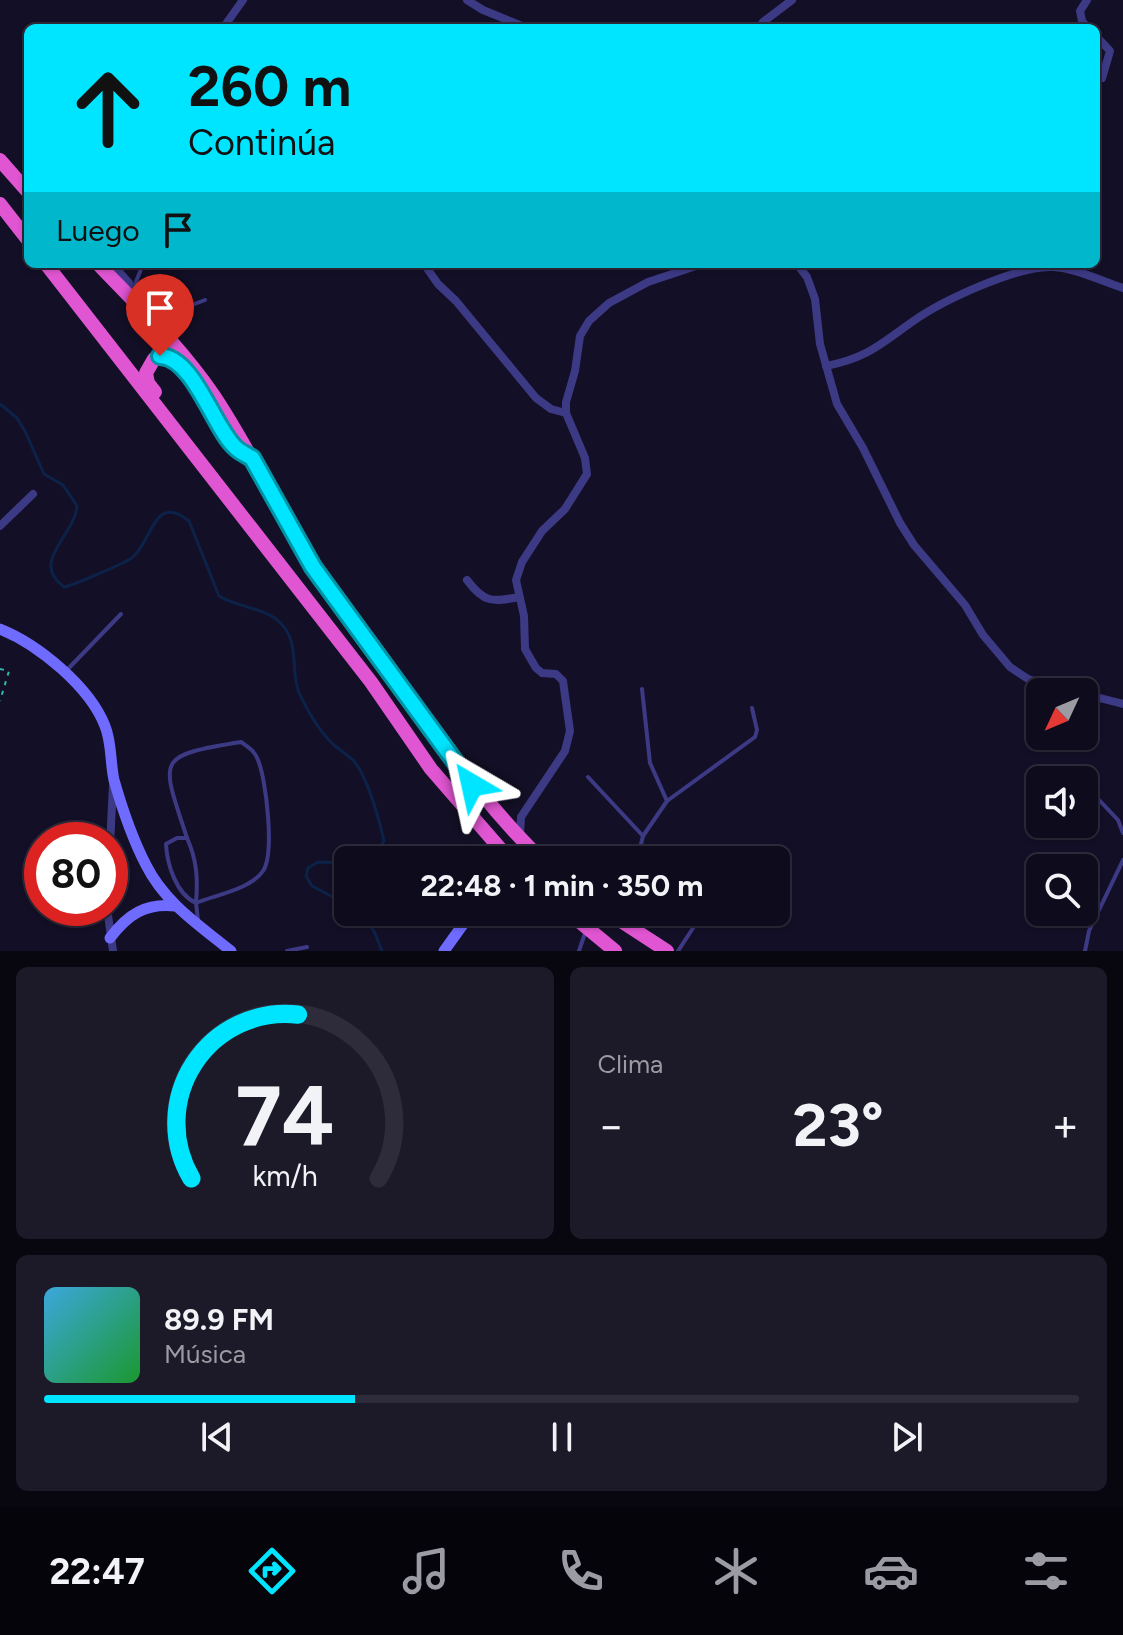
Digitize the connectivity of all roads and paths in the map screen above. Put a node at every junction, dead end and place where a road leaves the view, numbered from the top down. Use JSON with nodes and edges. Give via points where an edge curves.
{"nodes":[{"id":1,"x":243,"y":0,"type":"edge"},
{"id":2,"x":467,"y":0,"type":"edge"},
{"id":3,"x":792,"y":0,"type":"edge"},
{"id":4,"x":1087,"y":0,"type":"edge"},
{"id":5,"x":226,"y":24,"type":"edge"},
{"id":6,"x":517,"y":24,"type":"edge"},
{"id":7,"x":762,"y":24,"type":"edge"},
{"id":8,"x":1085,"y":24,"type":"edge"},
{"id":9,"x":1100,"y":40,"type":"edge"},
{"id":10,"x":1102,"y":78,"type":"dead end"},
{"id":11,"x":0,"y":160,"type":"edge"},
{"id":12,"x":24,"y":187,"type":"edge"},
{"id":13,"x":0,"y":204,"type":"edge"},
{"id":14,"x":24,"y":235,"type":"edge"},
{"id":15,"x":49,"y":268,"type":"edge"},
{"id":16,"x":102,"y":268,"type":"edge"},
{"id":17,"x":116,"y":268,"type":"edge"},
{"id":18,"x":141,"y":268,"type":"edge"},
{"id":19,"x":427,"y":268,"type":"edge"},
{"id":20,"x":690,"y":268,"type":"edge"},
{"id":21,"x":800,"y":268,"type":"edge"},
{"id":22,"x":1034,"y":268,"type":"edge"},
{"id":23,"x":1058,"y":268,"type":"edge"},
{"id":24,"x":1123,"y":288,"type":"edge"},
{"id":25,"x":130,"y":298,"type":"junction"},
{"id":26,"x":205,"y":300,"type":"dead end"},
{"id":27,"x":173,"y":343,"type":"junction"},
{"id":28,"x":826,"y":366,"type":"junction"},
{"id":29,"x":566,"y":413,"type":"junction"},
{"id":30,"x":252,"y":458,"type":"junction"},
{"id":31,"x":195,"y":459,"type":"junction"},
{"id":32,"x":33,"y":494,"type":"dead end"},
{"id":33,"x":0,"y":526,"type":"edge"},
{"id":34,"x":467,"y":580,"type":"dead end"},
{"id":35,"x":519,"y":597,"type":"junction"},
{"id":36,"x":121,"y":614,"type":"dead end"},
{"id":37,"x":0,"y":629,"type":"edge"},
{"id":38,"x":0,"y":669,"type":"edge"},
{"id":39,"x":64,"y":673,"type":"junction"},
{"id":40,"x":1026,"y":678,"type":"edge"},
{"id":41,"x":642,"y":689,"type":"dead end"},
{"id":42,"x":1098,"y":698,"type":"edge"},
{"id":43,"x":0,"y":701,"type":"edge"},
{"id":44,"x":1123,"y":704,"type":"edge"},
{"id":45,"x":752,"y":708,"type":"dead end"},
{"id":46,"x":588,"y":777,"type":"dead end"},
{"id":47,"x":114,"y":778,"type":"junction"},
{"id":48,"x":1098,"y":799,"type":"edge"},
{"id":49,"x":667,"y":801,"type":"junction"},
{"id":50,"x":111,"y":822,"type":"edge"},
{"id":51,"x":1123,"y":833,"type":"edge"},
{"id":52,"x":643,"y":836,"type":"junction"},
{"id":53,"x":187,"y":838,"type":"junction"},
{"id":54,"x":520,"y":839,"type":"junction"},
{"id":55,"x":494,"y":844,"type":"edge"},
{"id":56,"x":527,"y":846,"type":"edge"},
{"id":57,"x":640,"y":846,"type":"edge"},
{"id":58,"x":1123,"y":860,"type":"edge"},
{"id":59,"x":196,"y":903,"type":"junction"},
{"id":60,"x":175,"y":906,"type":"junction"},
{"id":61,"x":198,"y":925,"type":"junction"},
{"id":62,"x":109,"y":926,"type":"edge"},
{"id":63,"x":462,"y":926,"type":"edge"},
{"id":64,"x":585,"y":926,"type":"edge"},
{"id":65,"x":630,"y":926,"type":"edge"},
{"id":66,"x":694,"y":926,"type":"edge"},
{"id":67,"x":587,"y":928,"type":"junction"},
{"id":68,"x":110,"y":938,"type":"junction"},
{"id":69,"x":307,"y":947,"type":"dead end"},
{"id":70,"x":113,"y":951,"type":"edge"},
{"id":71,"x":231,"y":951,"type":"edge"},
{"id":72,"x":287,"y":951,"type":"edge"},
{"id":73,"x":444,"y":951,"type":"edge"},
{"id":74,"x":579,"y":951,"type":"edge"},
{"id":75,"x":615,"y":951,"type":"edge"},
{"id":76,"x":667,"y":951,"type":"edge"},
{"id":77,"x":678,"y":951,"type":"edge"},
{"id":78,"x":1085,"y":951,"type":"edge"}],
"edges":[{"from":1,"to":5,"type":"street"},
{"from":2,"to":6,"type":"street"},
{"from":3,"to":7,"type":"street"},
{"from":4,"to":8,"type":"street","via":[[1080,11]]},
{"from":9,"to":10,"type":"street","via":[[1110,51]]},
{"from":11,"to":12,"type":"highway"},
{"from":13,"to":14,"type":"highway"},
{"from":15,"to":31,"type":"highway"},
{"from":16,"to":25,"type":"highway"},
{"from":17,"to":25,"type":"street","via":[[129,283]]},
{"from":18,"to":25,"type":"lane"},
{"from":19,"to":29,"type":"street","via":[[536,398]]},
{"from":20,"to":29,"type":"street","via":[[648,282],[589,321],[580,336]]},
{"from":21,"to":28,"type":"street","via":[[815,299]]},
{"from":22,"to":28,"type":"street","via":[[963,293],[868,354]]},
{"from":23,"to":24,"type":"street"},
{"from":25,"to":27,"type":"highway"},
{"from":26,"to":27,"type":"lane","via":[[192,305]]},
{"from":27,"to":30,"type":"highway"},
{"from":28,"to":40,"type":"street","via":[[837,404],[914,545],[1010,667]]},
{"from":29,"to":35,"type":"street","via":[[587,474],[522,562],[517,572]]},
{"from":30,"to":31,"type":"highway","via":[[235,447],[179,365],[160,356],[149,364],[146,379],[191,439]]},
{"from":30,"to":54,"type":"highway","via":[[290,530],[338,603],[472,785]]},
{"from":31,"to":55,"type":"highway"},
{"from":32,"to":33,"type":"street"},
{"from":34,"to":35,"type":"street","via":[[486,599]]},
{"from":35,"to":54,"type":"street","via":[[525,649],[536,668],[563,681],[570,731],[565,751],[521,817]]},
{"from":36,"to":39,"type":"lane"},
{"from":37,"to":39,"type":"main road","via":[[29,643]]},
{"from":38,"to":43,"type":"path","via":[[9,671]]},
{"from":39,"to":47,"type":"main road","via":[[104,723]]},
{"from":41,"to":49,"type":"lane","via":[[650,763]]},
{"from":42,"to":44,"type":"street"},
{"from":45,"to":49,"type":"lane","via":[[757,730],[751,742]]},
{"from":46,"to":52,"type":"lane"},
{"from":47,"to":50,"type":"street"},
{"from":47,"to":60,"type":"main road","via":[[146,865]]},
{"from":48,"to":51,"type":"lane"},
{"from":49,"to":52,"type":"lane"},
{"from":52,"to":57,"type":"lane"},
{"from":53,"to":59,"type":"lane","via":[[195,854]]},
{"from":53,"to":59,"type":"lane","via":[[166,844],[167,855],[181,891]]},
{"from":53,"to":59,"type":"lane","via":[[171,791],[168,770],[173,760],[188,751],[241,742],[251,748],[259,760],[271,836],[264,870],[253,881]]},
{"from":54,"to":56,"type":"highway"},
{"from":58,"to":78,"type":"lane","via":[[1089,931]]},
{"from":59,"to":61,"type":"lane"},
{"from":60,"to":61,"type":"main road"},
{"from":60,"to":68,"type":"main road","via":[[132,914]]},
{"from":61,"to":71,"type":"main road"},
{"from":62,"to":68,"type":"street"},
{"from":63,"to":73,"type":"main road"},
{"from":64,"to":67,"type":"highway"},
{"from":65,"to":76,"type":"highway"},
{"from":66,"to":77,"type":"lane"},
{"from":67,"to":74,"type":"lane"},
{"from":67,"to":75,"type":"highway"},
{"from":68,"to":70,"type":"street"},
{"from":69,"to":72,"type":"lane"}]}
